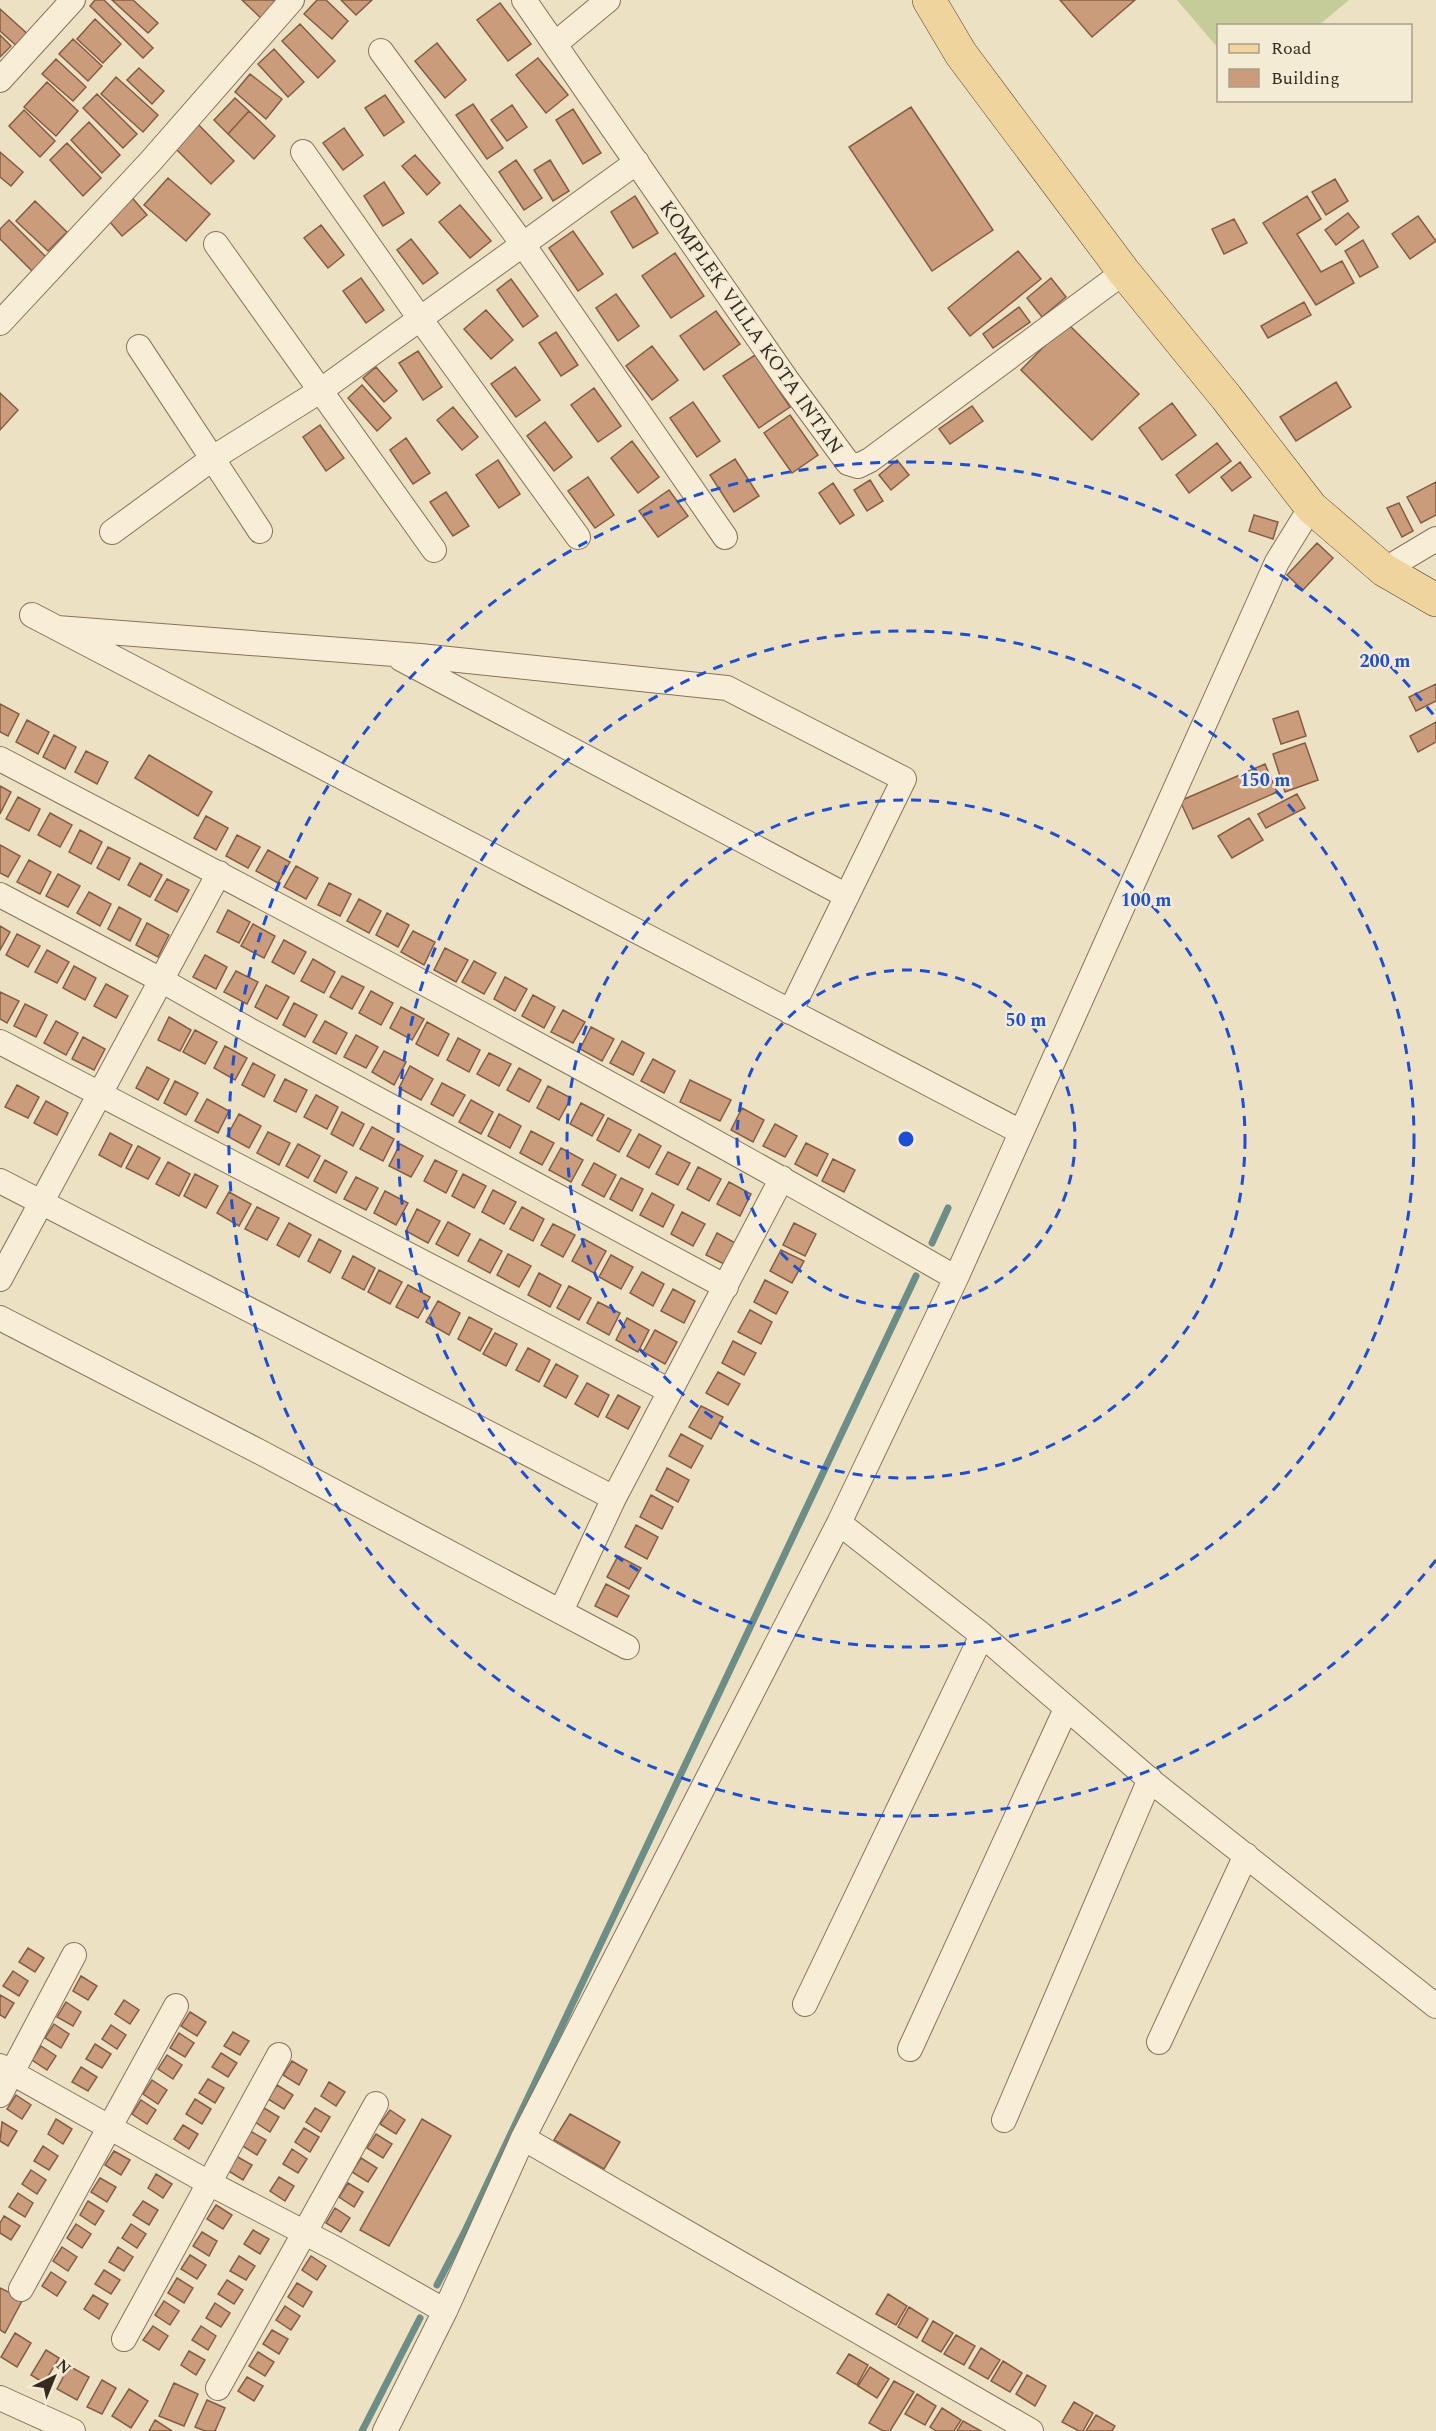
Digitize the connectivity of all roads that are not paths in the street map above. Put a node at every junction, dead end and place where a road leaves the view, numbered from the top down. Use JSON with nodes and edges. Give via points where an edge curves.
{"nodes":[{"id":1,"x":73,"y":0,"type":"edge"},
{"id":2,"x":292,"y":0,"type":"edge"},
{"id":3,"x":524,"y":0,"type":"edge"},
{"id":4,"x":608,"y":0,"type":"edge"},
{"id":5,"x":929,"y":0,"type":"edge"},
{"id":6,"x":555,"y":44,"type":"junction"},
{"id":7,"x":381,"y":51,"type":"dead end"},
{"id":8,"x":0,"y":80,"type":"edge"},
{"id":9,"x":303,"y":152,"type":"dead end"},
{"id":10,"x":637,"y":162,"type":"junction"},
{"id":11,"x":522,"y":243,"type":"junction"},
{"id":12,"x":216,"y":244,"type":"dead end"},
{"id":13,"x":1124,"y":272,"type":"junction"},
{"id":14,"x":421,"y":320,"type":"junction"},
{"id":15,"x":0,"y":323,"type":"edge"},
{"id":16,"x":139,"y":347,"type":"dead end"},
{"id":17,"x":320,"y":391,"type":"junction"},
{"id":18,"x":213,"y":459,"type":"junction"},
{"id":19,"x":1311,"y":507,"type":"junction"},
{"id":20,"x":260,"y":531,"type":"dead end"},
{"id":21,"x":112,"y":532,"type":"dead end"},
{"id":22,"x":578,"y":537,"type":"dead end"},
{"id":23,"x":725,"y":537,"type":"dead end"},
{"id":24,"x":1436,"y":539,"type":"edge"},
{"id":25,"x":434,"y":550,"type":"dead end"},
{"id":26,"x":1384,"y":570,"type":"junction"},
{"id":27,"x":1436,"y":600,"type":"edge"},
{"id":28,"x":32,"y":615,"type":"dead end"},
{"id":29,"x":57,"y":628,"type":"junction"},
{"id":30,"x":391,"y":654,"type":"junction"},
{"id":31,"x":0,"y":759,"type":"edge"},
{"id":32,"x":219,"y":873,"type":"junction"},
{"id":33,"x":0,"y":895,"type":"edge"},
{"id":34,"x":847,"y":896,"type":"junction"},
{"id":35,"x":161,"y":980,"type":"junction"},
{"id":36,"x":790,"y":1012,"type":"junction"},
{"id":37,"x":0,"y":1042,"type":"edge"},
{"id":38,"x":101,"y":1094,"type":"junction"},
{"id":39,"x":1021,"y":1132,"type":"junction"},
{"id":40,"x":782,"y":1178,"type":"junction"},
{"id":41,"x":0,"y":1181,"type":"edge"},
{"id":42,"x":41,"y":1202,"type":"junction"},
{"id":43,"x":956,"y":1278,"type":"junction"},
{"id":44,"x":0,"y":1279,"type":"edge"},
{"id":45,"x":726,"y":1287,"type":"junction"},
{"id":46,"x":0,"y":1318,"type":"edge"},
{"id":47,"x":670,"y":1390,"type":"junction"},
{"id":48,"x":614,"y":1498,"type":"junction"},
{"id":49,"x":839,"y":1523,"type":"junction"},
{"id":50,"x":561,"y":1611,"type":"junction"},
{"id":51,"x":982,"y":1635,"type":"junction"},
{"id":52,"x":627,"y":1647,"type":"dead end"},
{"id":53,"x":1066,"y":1709,"type":"junction"},
{"id":54,"x":1150,"y":1779,"type":"junction"},
{"id":55,"x":1245,"y":1855,"type":"junction"},
{"id":56,"x":74,"y":1955,"type":"dead end"},
{"id":57,"x":805,"y":2004,"type":"dead end"},
{"id":58,"x":176,"y":2006,"type":"dead end"},
{"id":59,"x":1436,"y":2006,"type":"edge"},
{"id":60,"x":1159,"y":2042,"type":"dead end"},
{"id":61,"x":910,"y":2049,"type":"dead end"},
{"id":62,"x":279,"y":2055,"type":"dead end"},
{"id":63,"x":6,"y":2069,"type":"edge"},
{"id":64,"x":0,"y":2095,"type":"edge"},
{"id":65,"x":376,"y":2103,"type":"dead end"},
{"id":66,"x":1004,"y":2120,"type":"dead end"},
{"id":67,"x":110,"y":2127,"type":"junction"},
{"id":68,"x":523,"y":2139,"type":"junction"},
{"id":69,"x":209,"y":2183,"type":"junction"},
{"id":70,"x":305,"y":2232,"type":"junction"},
{"id":71,"x":21,"y":2289,"type":"dead end"},
{"id":72,"x":445,"y":2311,"type":"junction"},
{"id":73,"x":124,"y":2339,"type":"dead end"},
{"id":74,"x":218,"y":2388,"type":"dead end"},
{"id":75,"x":0,"y":2398,"type":"edge"},
{"id":76,"x":73,"y":2431,"type":"edge"},
{"id":77,"x":385,"y":2431,"type":"edge"},
{"id":78,"x":1031,"y":2431,"type":"edge"}],
"edges":[{"from":1,"to":8,"type":"street"},
{"from":2,"to":15,"type":"street","via":[[150,162]]},
{"from":3,"to":6,"type":"street","name":"KOMPLEK VILLA KOTA INTAN"},
{"from":4,"to":6,"type":"street"},
{"from":5,"to":13,"type":"main road","via":[[961,54]]},
{"from":6,"to":10,"type":"street","name":"KOMPLEK VILLA KOTA INTAN"},
{"from":7,"to":11,"type":"street"},
{"from":9,"to":14,"type":"street"},
{"from":10,"to":11,"type":"street"},
{"from":10,"to":13,"type":"street","name":"KOMPLEK VILLA KOTA INTAN","via":[[787,380],[848,463],[858,466]]},
{"from":11,"to":14,"type":"street"},
{"from":11,"to":23,"type":"street"},
{"from":12,"to":17,"type":"street"},
{"from":13,"to":19,"type":"main road"},
{"from":14,"to":17,"type":"street"},
{"from":14,"to":22,"type":"street"},
{"from":16,"to":18,"type":"street"},
{"from":17,"to":18,"type":"street"},
{"from":17,"to":25,"type":"street"},
{"from":18,"to":20,"type":"street"},
{"from":18,"to":21,"type":"street"},
{"from":19,"to":26,"type":"main road"},
{"from":19,"to":39,"type":"street","via":[[1277,562]]},
{"from":24,"to":26,"type":"street"},
{"from":26,"to":27,"type":"main road"},
{"from":28,"to":29,"type":"street"},
{"from":29,"to":30,"type":"street"},
{"from":29,"to":36,"type":"street"},
{"from":30,"to":34,"type":"street"},
{"from":30,"to":34,"type":"street","via":[[727,688],[904,779]]},
{"from":31,"to":32,"type":"street"},
{"from":32,"to":35,"type":"street"},
{"from":32,"to":40,"type":"street"},
{"from":33,"to":35,"type":"street"},
{"from":34,"to":36,"type":"street"},
{"from":35,"to":38,"type":"street"},
{"from":35,"to":45,"type":"street"},
{"from":36,"to":39,"type":"street"},
{"from":37,"to":38,"type":"street"},
{"from":38,"to":42,"type":"street"},
{"from":38,"to":47,"type":"street"},
{"from":39,"to":43,"type":"street"},
{"from":40,"to":43,"type":"street"},
{"from":40,"to":45,"type":"street"},
{"from":41,"to":42,"type":"street"},
{"from":42,"to":44,"type":"street"},
{"from":42,"to":48,"type":"street"},
{"from":43,"to":49,"type":"street"},
{"from":45,"to":47,"type":"street"},
{"from":46,"to":50,"type":"street"},
{"from":47,"to":48,"type":"street"},
{"from":48,"to":50,"type":"street"},
{"from":49,"to":51,"type":"street"},
{"from":49,"to":68,"type":"street"},
{"from":50,"to":52,"type":"street"},
{"from":51,"to":53,"type":"street"},
{"from":51,"to":57,"type":"street"},
{"from":53,"to":54,"type":"street"},
{"from":53,"to":61,"type":"street"},
{"from":54,"to":55,"type":"street"},
{"from":54,"to":66,"type":"street"},
{"from":55,"to":59,"type":"street"},
{"from":55,"to":60,"type":"street"},
{"from":56,"to":63,"type":"street"},
{"from":58,"to":67,"type":"street"},
{"from":62,"to":69,"type":"street"},
{"from":63,"to":64,"type":"street"},
{"from":63,"to":67,"type":"street"},
{"from":65,"to":70,"type":"street"},
{"from":67,"to":69,"type":"street"},
{"from":67,"to":71,"type":"street"},
{"from":68,"to":72,"type":"street"},
{"from":68,"to":78,"type":"street"},
{"from":69,"to":70,"type":"street"},
{"from":69,"to":73,"type":"street"},
{"from":70,"to":72,"type":"street"},
{"from":70,"to":74,"type":"street"},
{"from":72,"to":77,"type":"street"},
{"from":75,"to":76,"type":"street"}]}
